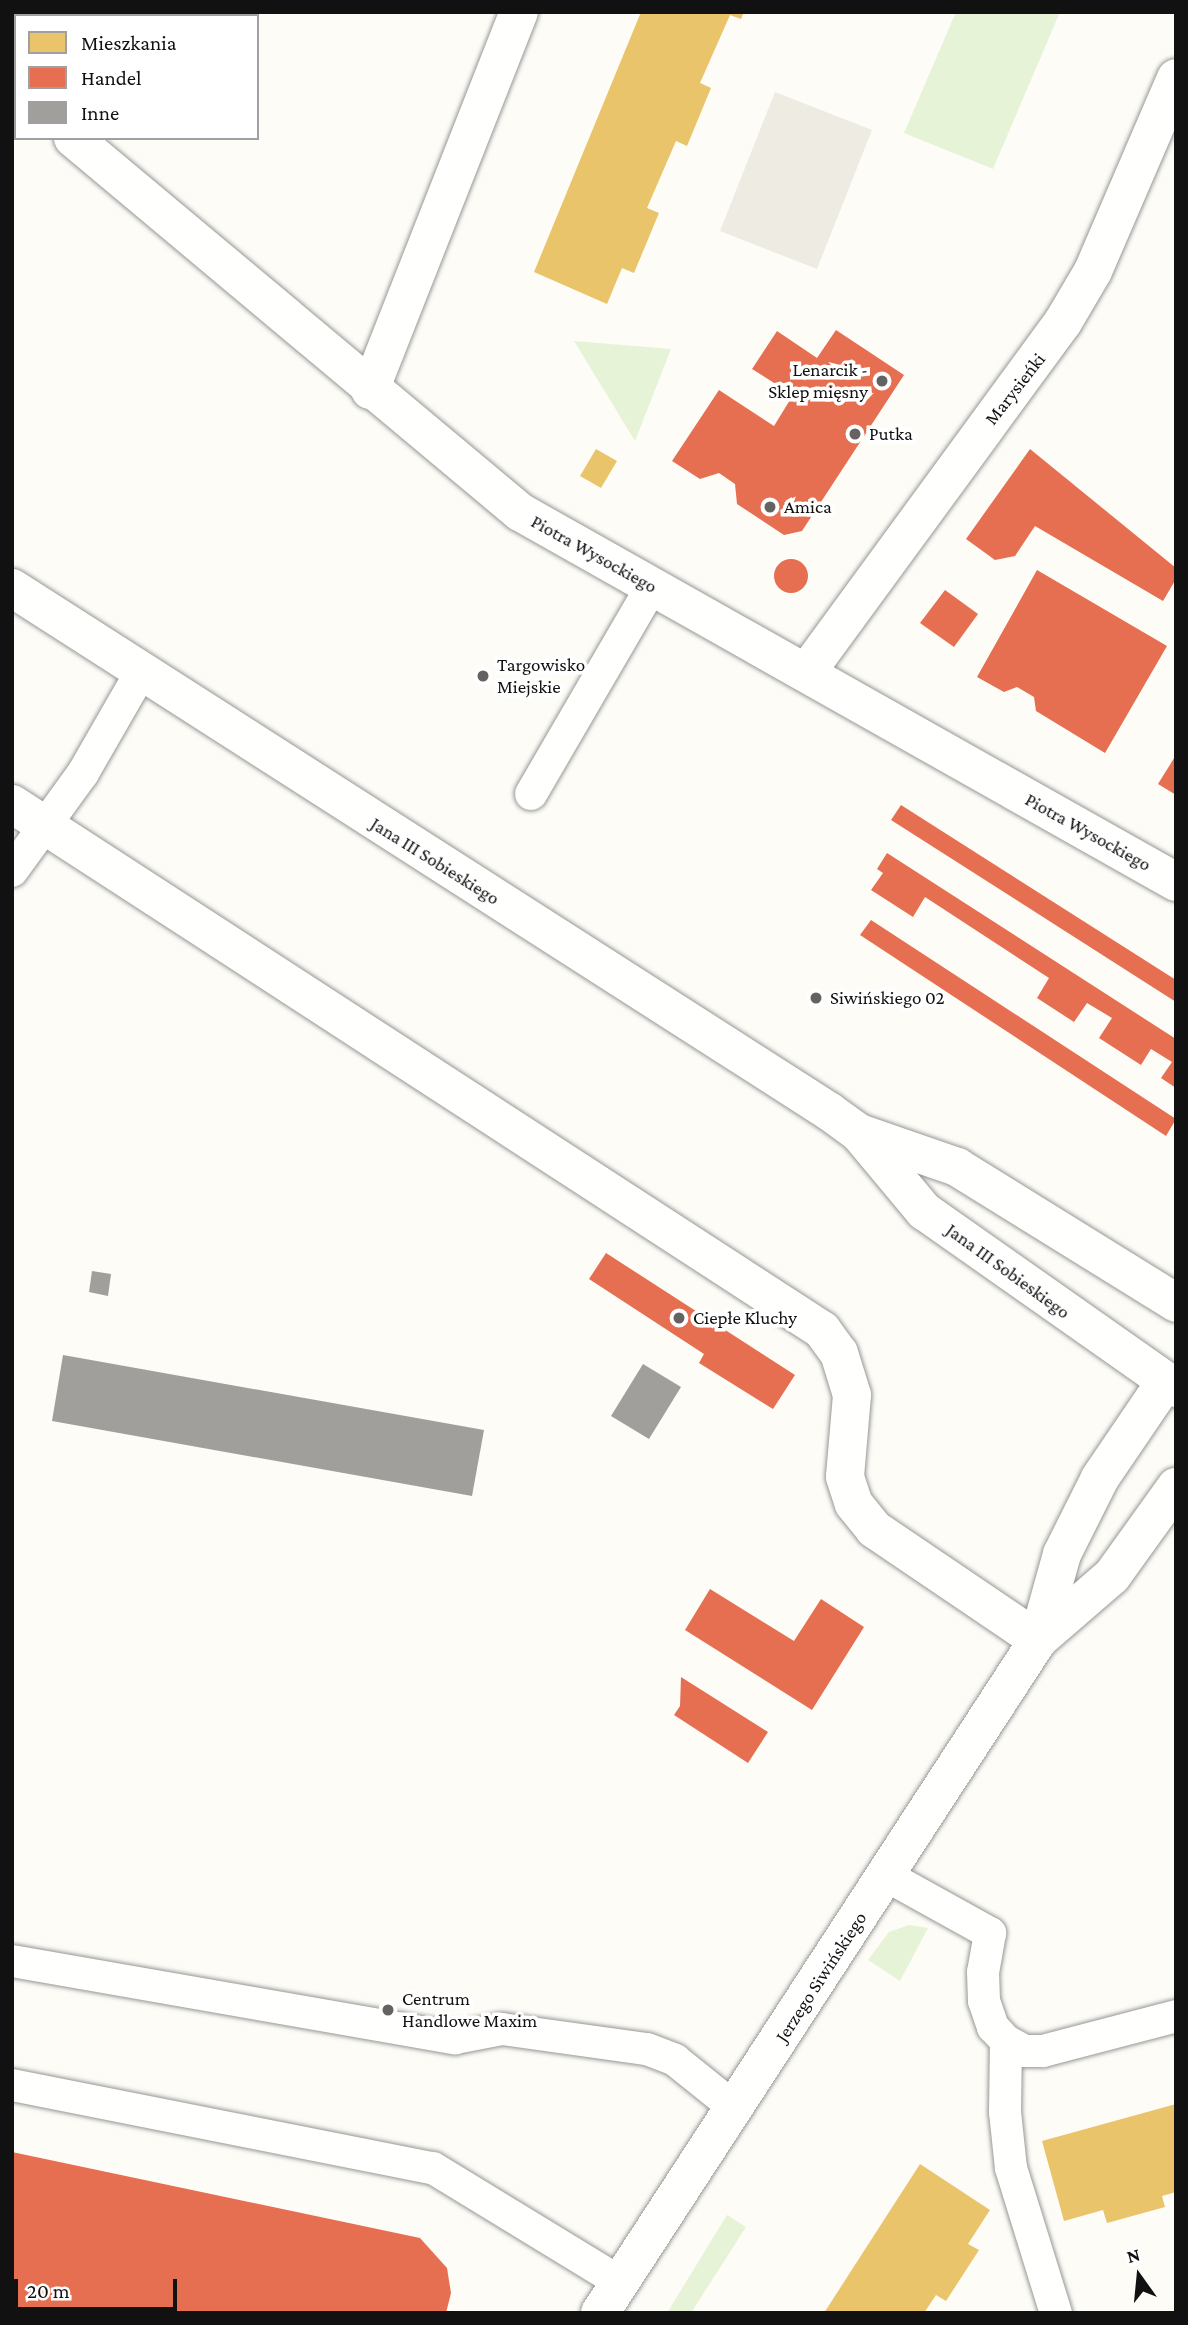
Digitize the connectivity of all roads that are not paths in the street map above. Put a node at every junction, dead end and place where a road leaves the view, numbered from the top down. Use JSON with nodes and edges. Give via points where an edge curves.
{"nodes":[{"id":1,"x":519,"y":12,"type":"edge"},
{"id":2,"x":1176,"y":78,"type":"edge"},
{"id":3,"x":75,"y":140,"type":"edge"},
{"id":4,"x":370,"y":390,"type":"junction"},
{"id":5,"x":652,"y":586,"type":"junction"},
{"id":6,"x":12,"y":587,"type":"edge"},
{"id":7,"x":806,"y":673,"type":"junction"},
{"id":8,"x":140,"y":674,"type":"junction"},
{"id":9,"x":530,"y":794,"type":"dead end"},
{"id":10,"x":12,"y":804,"type":"edge"},
{"id":11,"x":46,"y":825,"type":"junction"},
{"id":12,"x":12,"y":871,"type":"edge"},
{"id":13,"x":1176,"y":882,"type":"edge"},
{"id":14,"x":859,"y":1133,"type":"junction"},
{"id":15,"x":1176,"y":1303,"type":"edge"},
{"id":16,"x":1173,"y":1379,"type":"edge"},
{"id":17,"x":1176,"y":1487,"type":"edge"},
{"id":18,"x":1038,"y":1640,"type":"junction"},
{"id":19,"x":887,"y":1876,"type":"junction"},
{"id":20,"x":12,"y":1961,"type":"edge"},
{"id":21,"x":1176,"y":2016,"type":"edge"},
{"id":22,"x":1006,"y":2041,"type":"junction"},
{"id":23,"x":12,"y":2085,"type":"edge"},
{"id":24,"x":735,"y":2108,"type":"junction"},
{"id":25,"x":610,"y":2297,"type":"edge"},
{"id":26,"x":1056,"y":2313,"type":"edge"}],
"edges":[{"from":1,"to":4,"type":"street"},
{"from":2,"to":7,"type":"street","name":"Marysieńki","via":[[1093,271],[1063,322]]},
{"from":3,"to":4,"type":"street","name":"Piotra Wysockiego"},
{"from":4,"to":5,"type":"street","name":"Piotra Wysockiego","via":[[520,512]]},
{"from":5,"to":7,"type":"street","name":"Piotra Wysockiego"},
{"from":5,"to":9,"type":"lane"},
{"from":6,"to":8,"type":"street","name":"Jana III Sobieskiego"},
{"from":7,"to":13,"type":"street","name":"Piotra Wysockiego"},
{"from":8,"to":11,"type":"lane","via":[[83,773]]},
{"from":8,"to":14,"type":"street","name":"Jana III Sobieskiego"},
{"from":10,"to":11,"type":"street"},
{"from":11,"to":12,"type":"lane"},
{"from":11,"to":18,"type":"street","via":[[822,1330],[839,1353],[852,1395],[845,1477],[854,1504],[874,1529]]},
{"from":14,"to":15,"type":"street","name":"Jana III Sobieskiego","via":[[957,1167]]},
{"from":14,"to":16,"type":"street","name":"Jana III Sobieskiego","via":[[924,1211]]},
{"from":16,"to":18,"type":"street","name":"Jerzego Siwińskiego","via":[[1118,1446],[1067,1543]]},
{"from":17,"to":18,"type":"street","name":"Jerzego Siwińskiego","via":[[1112,1576]]},
{"from":18,"to":19,"type":"street","name":"Jerzego Siwińskiego"},
{"from":19,"to":22,"type":"lane","via":[[990,1933],[983,1972],[984,2001],[993,2027]]},
{"from":19,"to":24,"type":"street","name":"Jerzego Siwińskiego"},
{"from":20,"to":24,"type":"lane","via":[[455,2038],[502,2029],[647,2049],[675,2060]]},
{"from":21,"to":22,"type":"lane","via":[[1044,2051],[1025,2051]]},
{"from":22,"to":26,"type":"lane","via":[[1005,2112],[1011,2168]]},
{"from":23,"to":25,"type":"lane","via":[[433,2168]]},
{"from":24,"to":25,"type":"street","name":"Jerzego Siwińskiego"}]}
